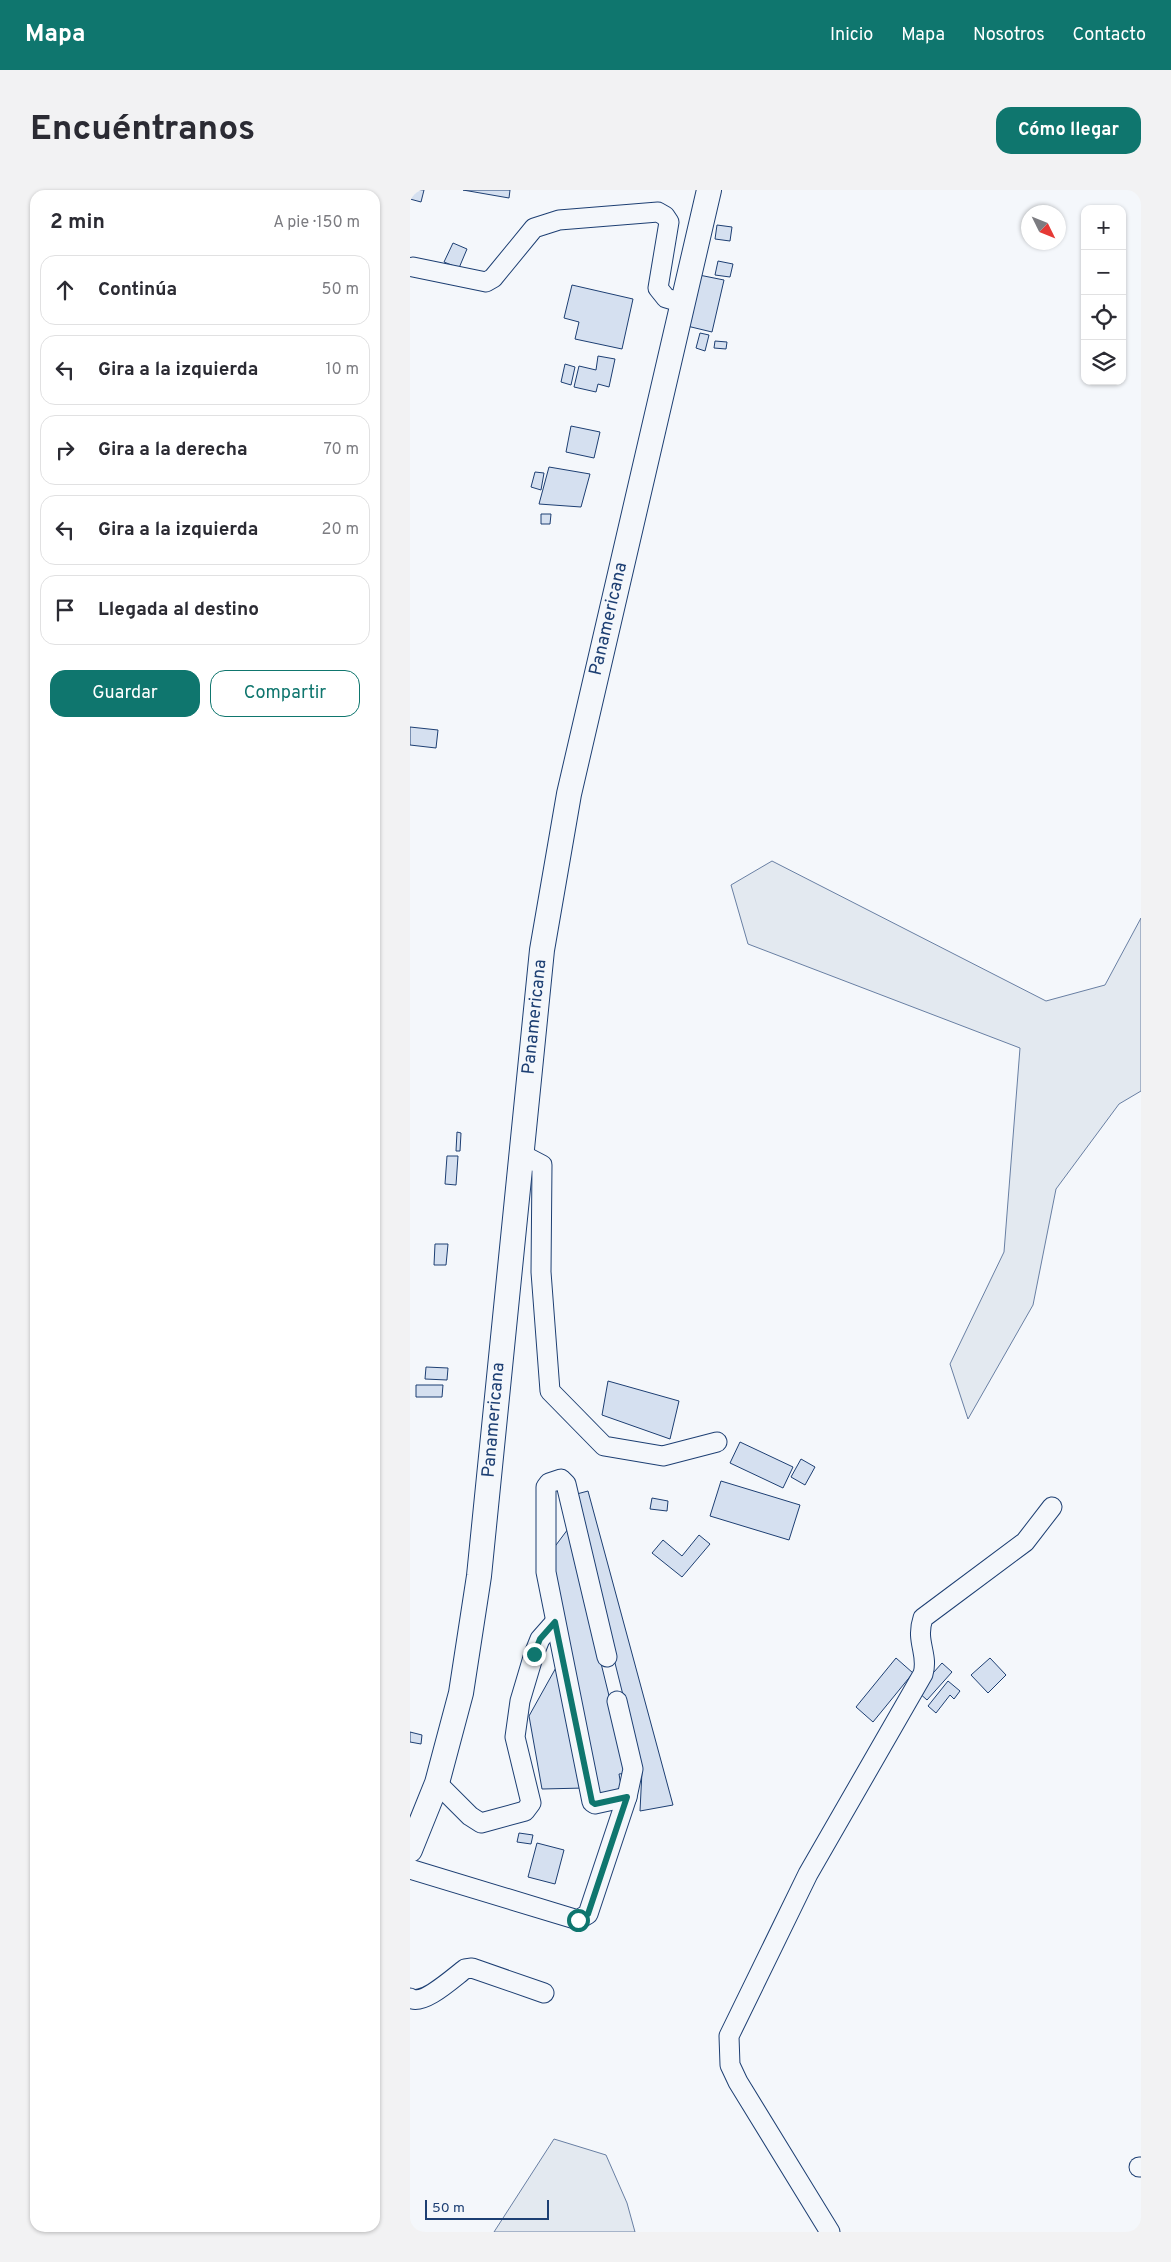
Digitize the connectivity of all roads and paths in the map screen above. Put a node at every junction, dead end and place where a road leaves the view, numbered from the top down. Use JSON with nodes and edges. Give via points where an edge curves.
{"nodes":[{"id":1,"x":709,"y":190,"type":"edge"},
{"id":2,"x":413,"y":267,"type":"dead end"},
{"id":3,"x":683,"y":303,"type":"junction"},
{"id":4,"x":521,"y":1154,"type":"junction"},
{"id":5,"x":717,"y":1442,"type":"dead end"},
{"id":6,"x":1052,"y":1507,"type":"dead end"},
{"id":7,"x":555,"y":1622,"type":"junction"},
{"id":8,"x":607,"y":1657,"type":"dead end"},
{"id":9,"x":617,"y":1701,"type":"dead end"},
{"id":10,"x":437,"y":1783,"type":"junction"},
{"id":11,"x":627,"y":1797,"type":"junction"},
{"id":12,"x":410,"y":1850,"type":"edge"},
{"id":13,"x":410,"y":1869,"type":"edge"},
{"id":14,"x":544,"y":1993,"type":"dead end"},
{"id":15,"x":410,"y":1998,"type":"edge"},
{"id":16,"x":830,"y":2232,"type":"edge"}],
"edges":[{"from":1,"to":3,"type":"main road","name":"Panamericana"},
{"from":2,"to":3,"type":"lane","via":[[486,282],[493,278],[534,228],[560,220],[658,212],[669,222],[658,288],[666,298]]},
{"from":3,"to":4,"type":"main road","name":"Panamericana","via":[[569,794],[542,950]]},
{"from":4,"to":5,"type":"lane","via":[[542,1165],[540,1272],[550,1391],[604,1446],[663,1456]]},
{"from":4,"to":10,"type":"main road","name":"Panamericana","via":[[479,1576],[461,1693]]},
{"from":6,"to":16,"type":"lane","via":[[1025,1542],[923,1618],[919,1631],[926,1666],[924,1674],[808,1874],[729,2036],[730,2065],[738,2082]]},
{"from":7,"to":8,"type":"lane","via":[[546,1572],[545,1494],[549,1483],[561,1479],[566,1484]]},
{"from":7,"to":10,"type":"lane","via":[[540,1639],[520,1701],[515,1738],[530,1806],[525,1811],[481,1823]]},
{"from":7,"to":11,"type":"lane","via":[[592,1802]]},
{"from":9,"to":11,"type":"lane","via":[[633,1769]]},
{"from":10,"to":12,"type":"main road","name":"Panamericana"},
{"from":11,"to":13,"type":"lane","via":[[588,1914],[578,1920]]},
{"from":14,"to":15,"type":"lane","via":[[472,1968],[423,2000]]}]}
